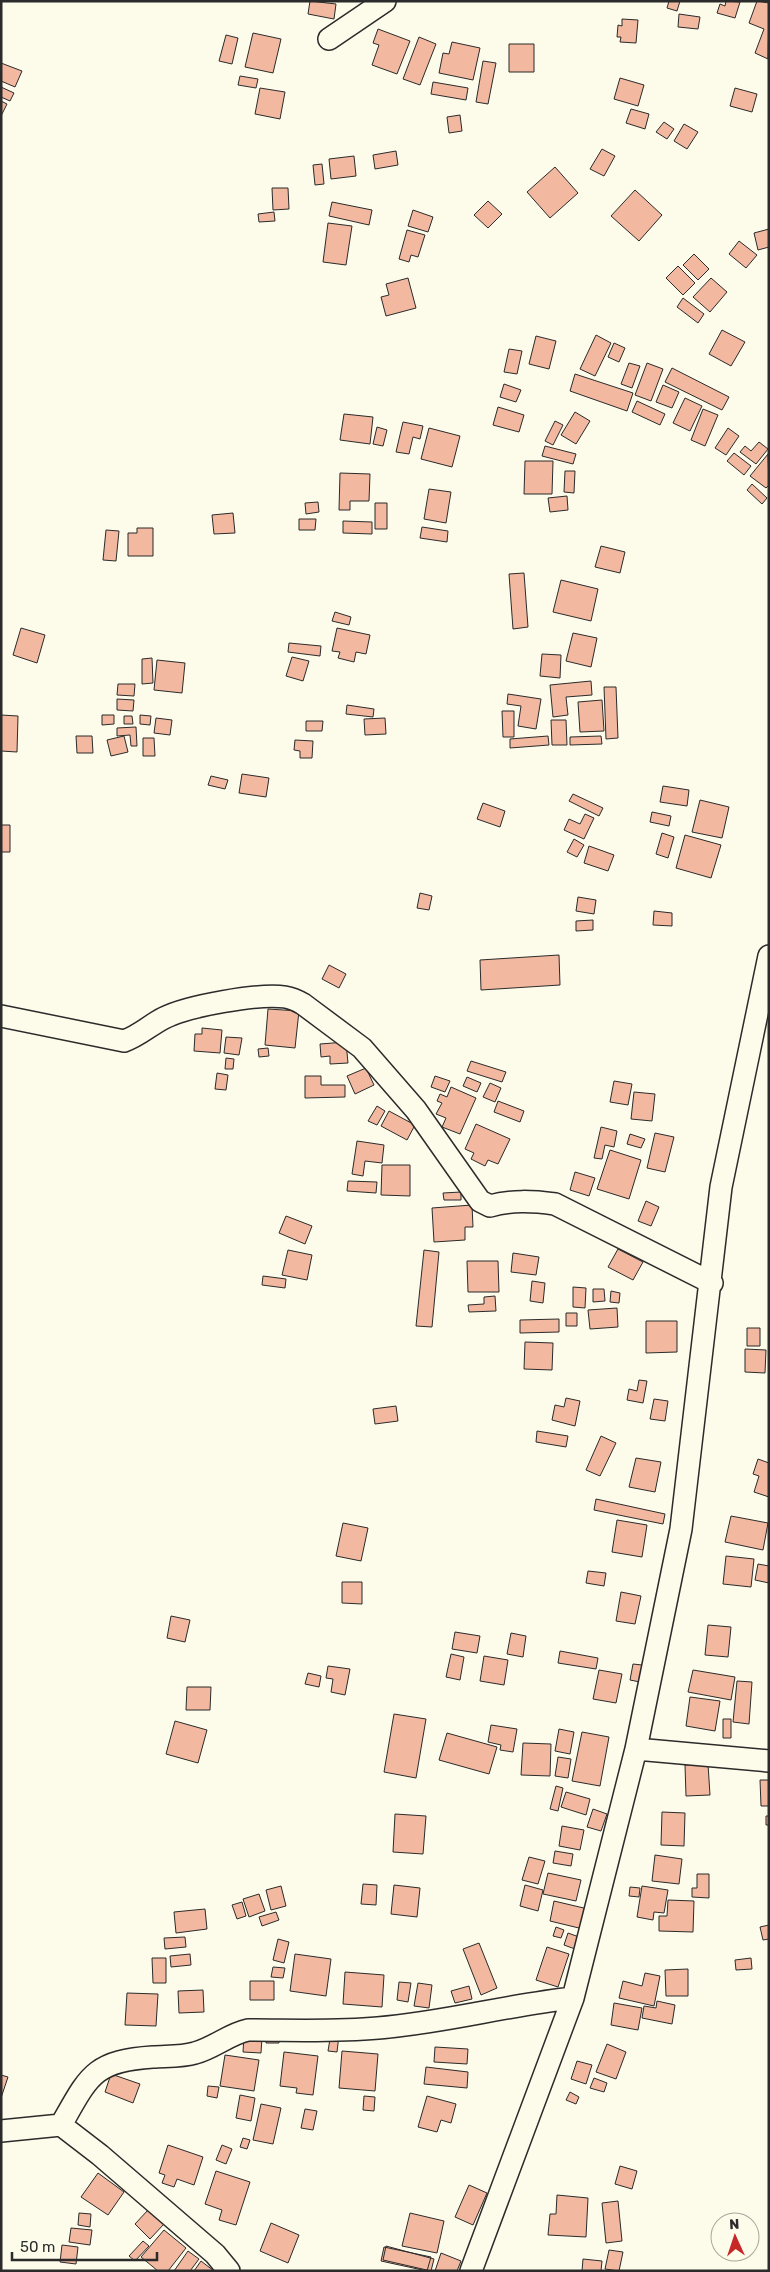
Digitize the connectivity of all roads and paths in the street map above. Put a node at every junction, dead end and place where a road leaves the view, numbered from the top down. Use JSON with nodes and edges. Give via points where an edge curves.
{"nodes":[{"id":1,"x":385,"y":1,"type":"edge"},
{"id":2,"x":329,"y":39,"type":"dead end"},
{"id":3,"x":769,"y":956,"type":"edge"},
{"id":4,"x":1,"y":1016,"type":"edge"},
{"id":5,"x":712,"y":1282,"type":"junction"},
{"id":6,"x":636,"y":1749,"type":"junction"},
{"id":7,"x":769,"y":1761,"type":"edge"},
{"id":8,"x":573,"y":1998,"type":"junction"},
{"id":9,"x":61,"y":2125,"type":"junction"},
{"id":10,"x":1,"y":2131,"type":"edge"},
{"id":11,"x":229,"y":2271,"type":"edge"},
{"id":12,"x":471,"y":2271,"type":"edge"}],
"edges":[{"from":1,"to":2,"type":"street"},
{"from":3,"to":5,"type":"street","via":[[722,1187]]},
{"from":4,"to":5,"type":"street","via":[[124,1041],[164,1018],[225,1001],[275,997],[293,1000],[362,1048],[416,1110],[480,1201],[490,1206],[526,1200],[555,1204]]},
{"from":5,"to":6,"type":"street","via":[[681,1529]]},
{"from":6,"to":7,"type":"street"},
{"from":6,"to":8,"type":"street"},
{"from":8,"to":9,"type":"street","via":[[378,2028],[248,2030],[194,2053],[124,2059],[104,2066],[83,2086]]},
{"from":8,"to":12,"type":"street"},
{"from":9,"to":10,"type":"street"},
{"from":9,"to":11,"type":"street","via":[[158,2204],[215,2254]]}]}
